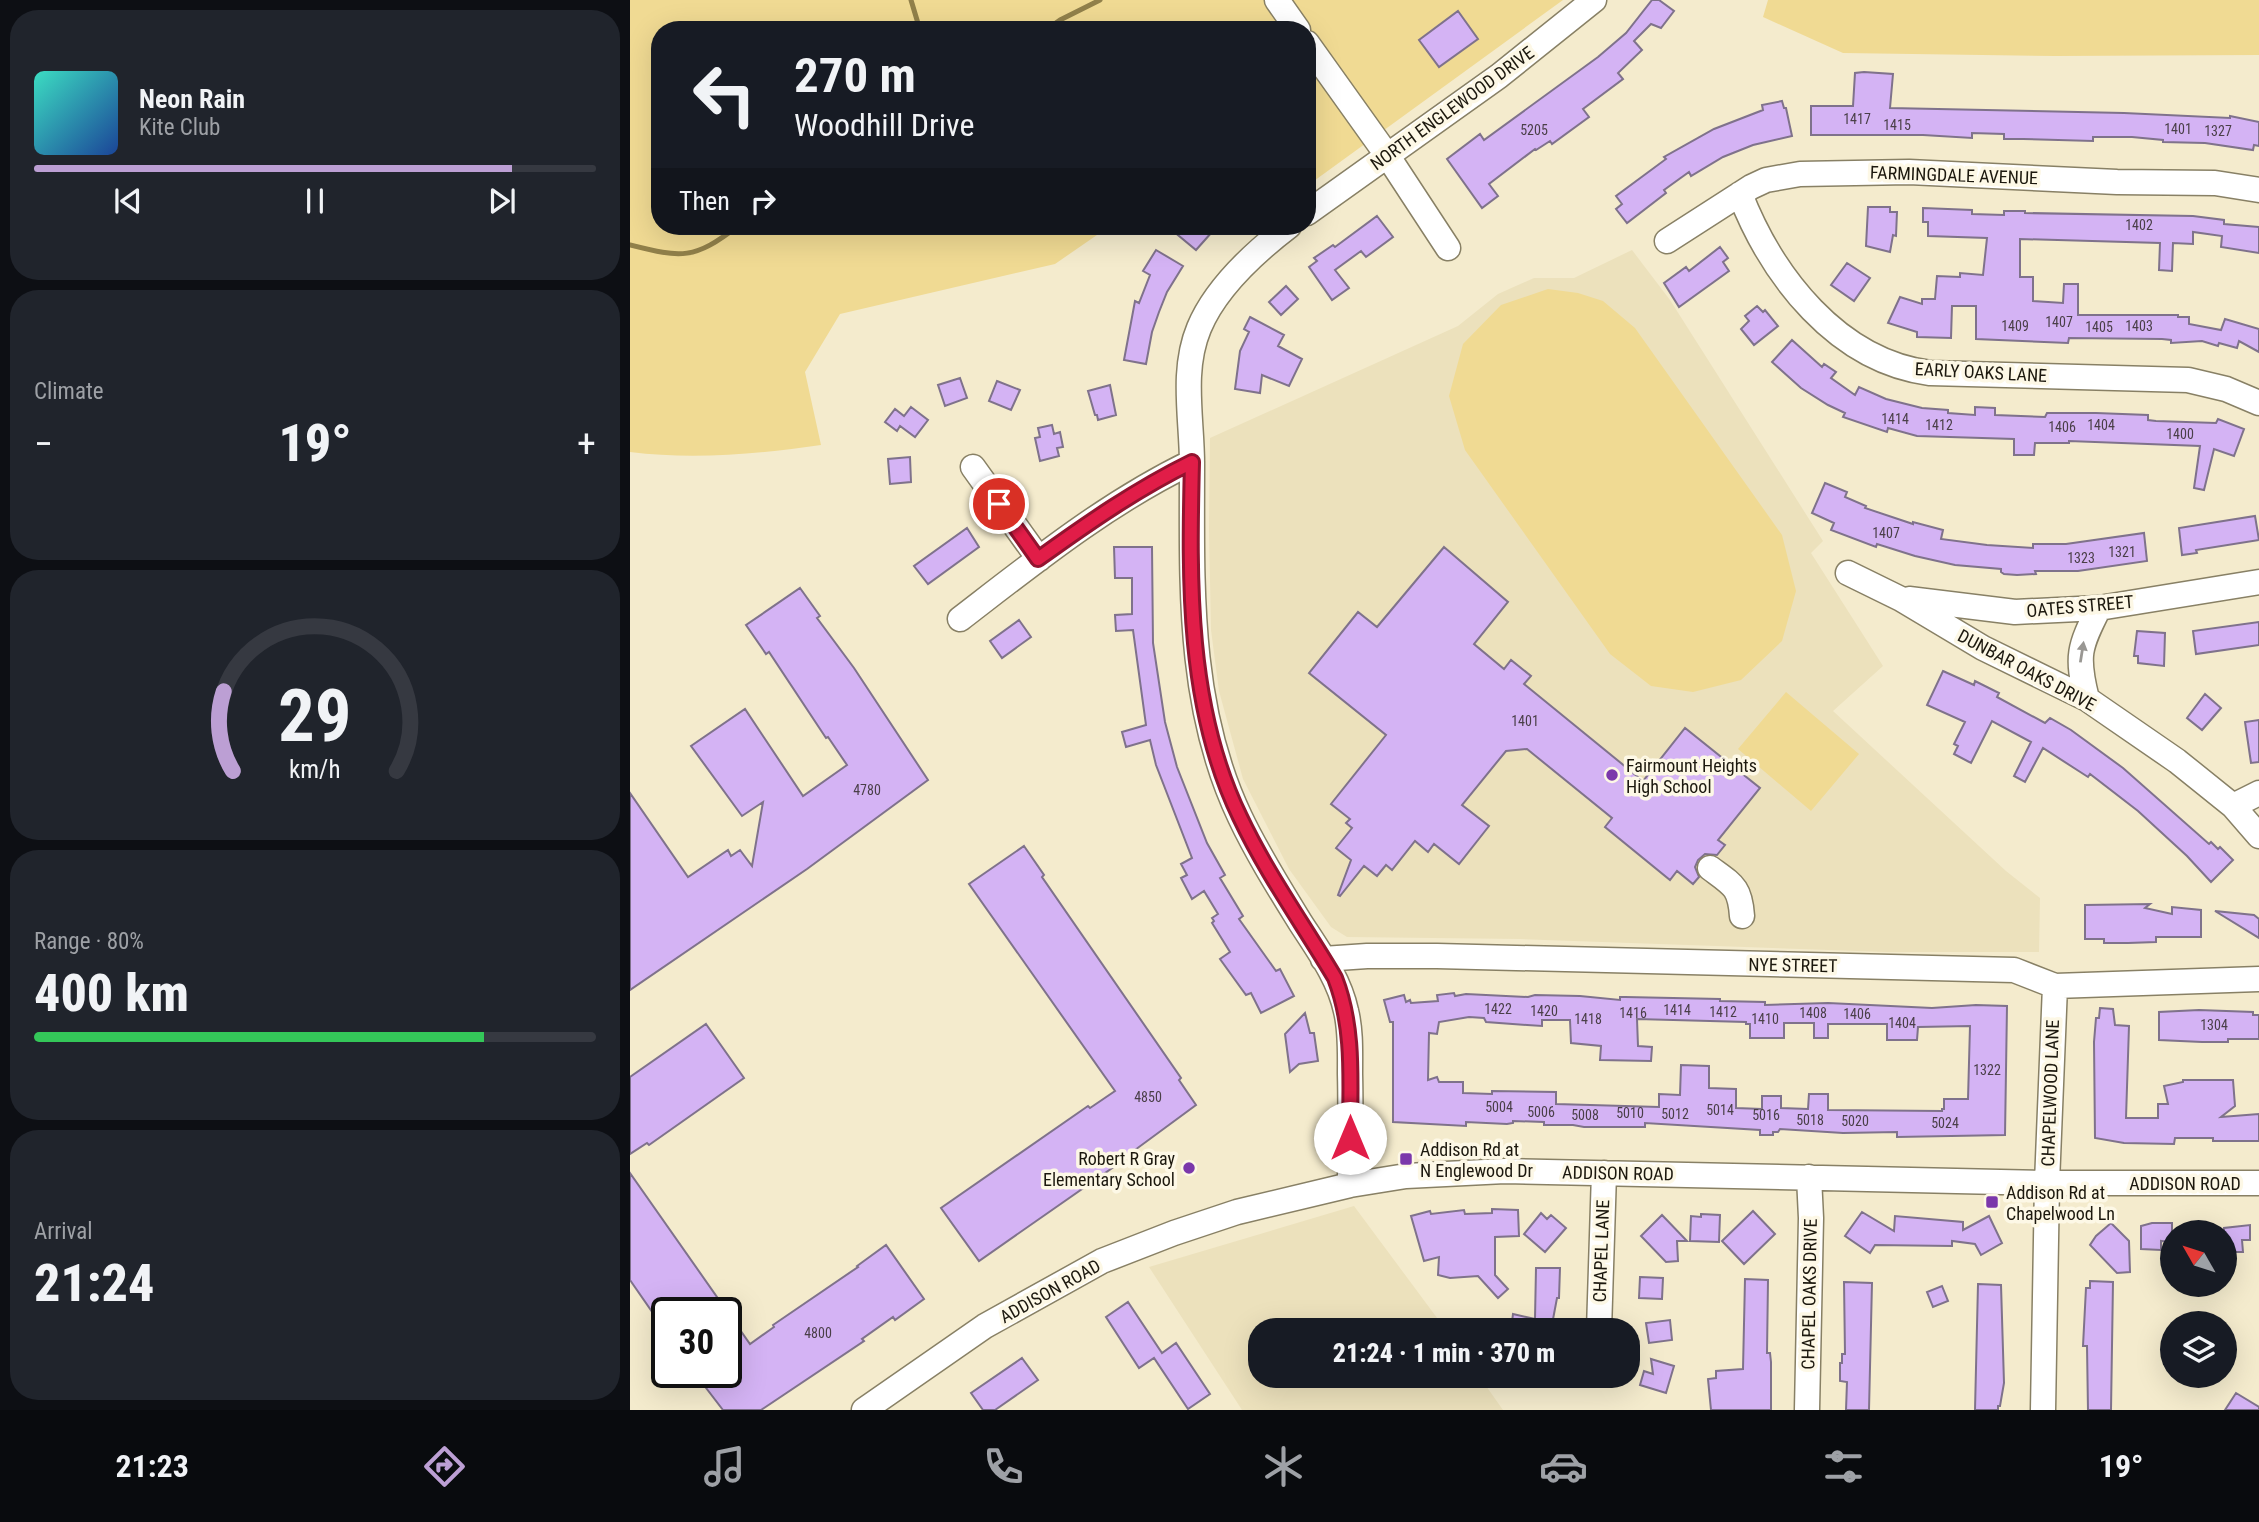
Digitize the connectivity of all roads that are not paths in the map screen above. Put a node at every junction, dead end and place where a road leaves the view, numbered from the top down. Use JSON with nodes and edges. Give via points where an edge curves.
{"nodes":[{"id":1,"x":1594,"y":0,"type":"edge"},
{"id":2,"x":1316,"y":56,"type":"edge"},
{"id":3,"x":1387,"y":155,"type":"junction"},
{"id":4,"x":2259,"y":190,"type":"edge"},
{"id":5,"x":1740,"y":194,"type":"junction"},
{"id":6,"x":1316,"y":206,"type":"edge"},
{"id":7,"x":1279,"y":235,"type":"edge"},
{"id":8,"x":1667,"y":241,"type":"dead end"},
{"id":9,"x":1448,"y":248,"type":"dead end"},
{"id":10,"x":2259,"y":403,"type":"edge"},
{"id":11,"x":1192,"y":462,"type":"junction"},
{"id":12,"x":973,"y":467,"type":"dead end"},
{"id":13,"x":1038,"y":559,"type":"junction"},
{"id":14,"x":1848,"y":573,"type":"dead end"},
{"id":15,"x":2259,"y":582,"type":"edge"},
{"id":16,"x":1901,"y":598,"type":"junction"},
{"id":17,"x":2099,"y":608,"type":"junction"},
{"id":18,"x":960,"y":619,"type":"dead end"},
{"id":19,"x":2087,"y":699,"type":"junction"},
{"id":20,"x":2259,"y":793,"type":"edge"},
{"id":21,"x":2233,"y":806,"type":"junction"},
{"id":22,"x":2259,"y":836,"type":"edge"},
{"id":23,"x":1710,"y":868,"type":"dead end"},
{"id":24,"x":1742,"y":916,"type":"dead end"},
{"id":25,"x":1323,"y":959,"type":"junction"},
{"id":26,"x":2259,"y":979,"type":"edge"},
{"id":27,"x":2055,"y":986,"type":"junction"},
{"id":28,"x":1604,"y":1173,"type":"junction"},
{"id":29,"x":1809,"y":1177,"type":"junction"},
{"id":30,"x":2047,"y":1183,"type":"junction"},
{"id":31,"x":2259,"y":1183,"type":"edge"},
{"id":32,"x":1350,"y":1185,"type":"junction"},
{"id":33,"x":1599,"y":1318,"type":"edge"},
{"id":34,"x":864,"y":1410,"type":"edge"},
{"id":35,"x":1807,"y":1410,"type":"edge"},
{"id":36,"x":2043,"y":1410,"type":"edge"}],
"edges":[{"from":1,"to":3,"type":"street","name":"NORTH ENGLEWOOD DRIVE","via":[[1499,76]]},
{"from":2,"to":3,"type":"street"},
{"from":3,"to":6,"type":"street","name":"NORTH ENGLEWOOD DRIVE"},
{"from":3,"to":9,"type":"street"},
{"from":4,"to":5,"type":"street","name":"FARMINGDALE AVENUE","via":[[2215,183],[1826,172],[1766,180]]},
{"from":5,"to":8,"type":"street","name":"FARMINGDALE AVENUE"},
{"from":5,"to":10,"type":"street","name":"EARLY OAKS LANE","via":[[1768,251],[1805,302],[1837,332],[1896,366],[1930,373],[2188,380]]},
{"from":7,"to":11,"type":"street","via":[[1240,270],[1199,328],[1190,366]]},
{"from":11,"to":13,"type":"street","via":[[1133,493]]},
{"from":11,"to":25,"type":"street","via":[[1193,611],[1202,697],[1222,776],[1279,888]]},
{"from":12,"to":13,"type":"street"},
{"from":13,"to":18,"type":"street"},
{"from":14,"to":16,"type":"street","name":"DUNBAR OAKS DRIVE"},
{"from":15,"to":17,"type":"street","name":"OATES STREET"},
{"from":16,"to":17,"type":"street","name":"OATES STREET","via":[[2015,612]]},
{"from":16,"to":19,"type":"street","name":"DUNBAR OAKS DRIVE","via":[[1955,633]]},
{"from":19,"to":17,"type":"street","one_way":true,"via":[[2080,671],[2081,648]]},
{"from":19,"to":21,"type":"street","name":"DUNBAR OAKS DRIVE"},
{"from":20,"to":21,"type":"street"},
{"from":21,"to":22,"type":"street","name":"DUNBAR OAKS DRIVE"},
{"from":23,"to":24,"type":"street","via":[[1741,897]]},
{"from":25,"to":27,"type":"street","name":"NYE STREET","via":[[1437,956],[2014,970]]},
{"from":25,"to":32,"type":"street","via":[[1341,993],[1349,1027]]},
{"from":26,"to":27,"type":"street","name":"NYE STREET"},
{"from":27,"to":30,"type":"street","name":"CHAPELWOOD LANE"},
{"from":28,"to":29,"type":"street","name":"ADDISON ROAD"},
{"from":28,"to":32,"type":"street","name":"ADDISON ROAD","via":[[1456,1172]]},
{"from":28,"to":33,"type":"street","name":"CHAPEL LANE"},
{"from":29,"to":30,"type":"street","name":"ADDISON ROAD"},
{"from":29,"to":35,"type":"street","name":"CHAPEL OAKS DRIVE"},
{"from":30,"to":31,"type":"street","name":"ADDISON ROAD"},
{"from":30,"to":36,"type":"street","name":"CHAPELWOOD LANE"},
{"from":32,"to":34,"type":"street","name":"ADDISON ROAD","via":[[1237,1212],[1102,1262],[985,1326]]}]}
